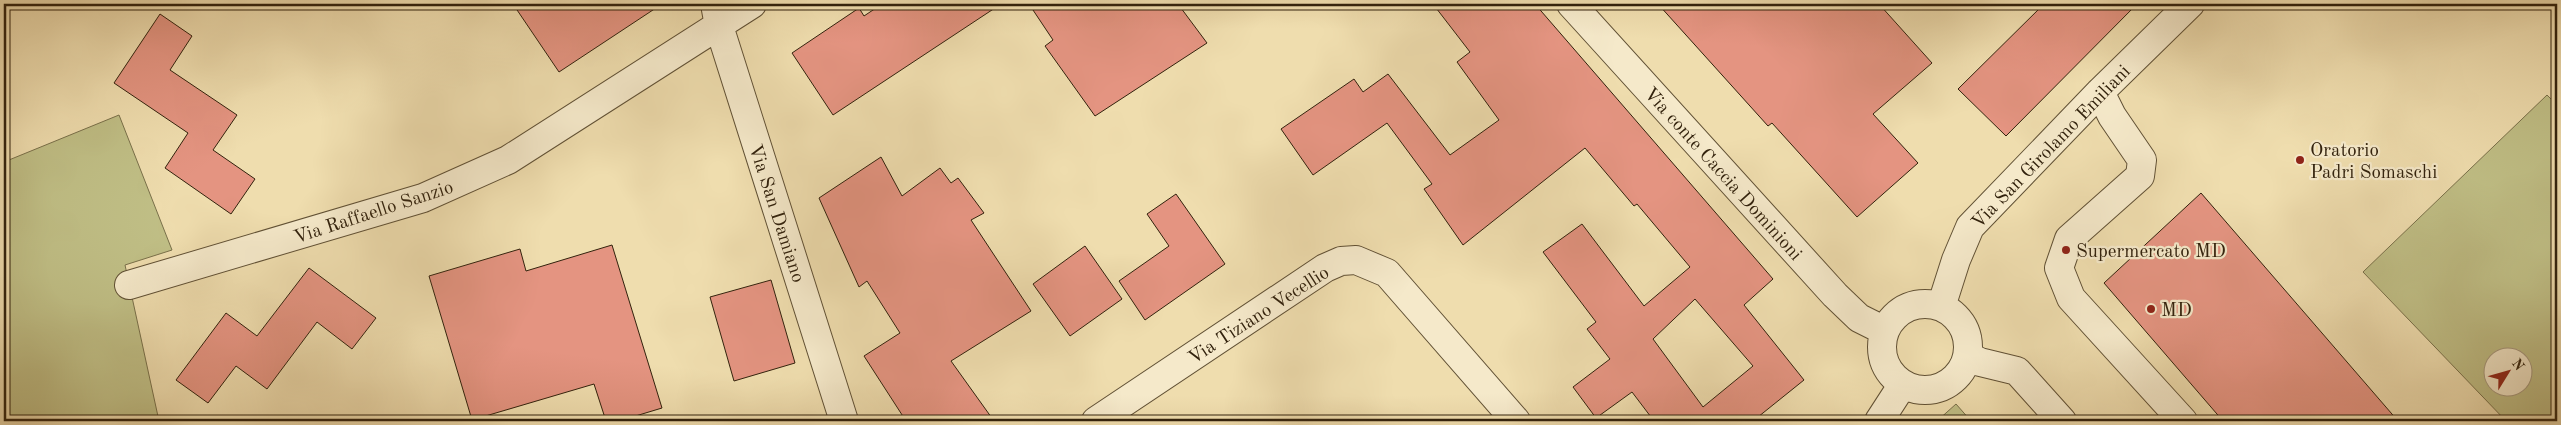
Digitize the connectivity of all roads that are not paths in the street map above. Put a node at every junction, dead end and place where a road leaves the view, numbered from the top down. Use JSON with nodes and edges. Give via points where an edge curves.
{"nodes":[{"id":1,"x":752,"y":4,"type":"edge"},
{"id":2,"x":1572,"y":4,"type":"edge"},
{"id":3,"x":2190,"y":4,"type":"edge"},
{"id":4,"x":717,"y":15,"type":"edge"},
{"id":5,"x":2100,"y":92,"type":"junction"},
{"id":6,"x":130,"y":285,"type":"dead end"},
{"id":7,"x":1941,"y":307,"type":"junction"},
{"id":8,"x":1884,"y":331,"type":"junction"},
{"id":9,"x":1967,"y":356,"type":"junction"},
{"id":10,"x":1903,"y":384,"type":"junction"},
{"id":11,"x":844,"y":421,"type":"edge"},
{"id":12,"x":1096,"y":421,"type":"edge"},
{"id":13,"x":1516,"y":421,"type":"edge"},
{"id":14,"x":1879,"y":421,"type":"edge"},
{"id":15,"x":2062,"y":421,"type":"edge"},
{"id":16,"x":2184,"y":421,"type":"edge"}],
"edges":[{"from":1,"to":4,"type":"street","name":"Via Raffaello Sanzio"},
{"from":2,"to":8,"type":"street","name":"Via conte Caccia Dominioni","via":[[1835,295],[1859,318]]},
{"from":3,"to":5,"type":"street","name":"Via San Girolamo Emiliani"},
{"from":4,"to":6,"type":"street","name":"Via Raffaello Sanzio","via":[[508,160],[481,173],[423,198]]},
{"from":4,"to":11,"type":"street","name":"Via San Damiano"},
{"from":5,"to":7,"type":"street","name":"Via San Girolamo Emiliani","via":[[1970,227]]},
{"from":5,"to":16,"type":"street","via":[[2142,160],[2140,176],[2070,239],[2058,268],[2071,298]]},
{"from":7,"to":8,"type":"street","via":[[1912,306],[1896,316]]},
{"from":7,"to":9,"type":"street","via":[[1962,327],[1968,346]]},
{"from":8,"to":10,"type":"street","via":[[1884,361],[1888,370]]},
{"from":9,"to":10,"type":"street","via":[[1958,374],[1943,386],[1922,390]]},
{"from":9,"to":15,"type":"street","via":[[2017,371]]},
{"from":10,"to":14,"type":"street"},
{"from":12,"to":13,"type":"street","name":"Via Tiziano Vecellio","via":[[1325,268],[1341,261],[1356,260],[1386,273]]}]}
